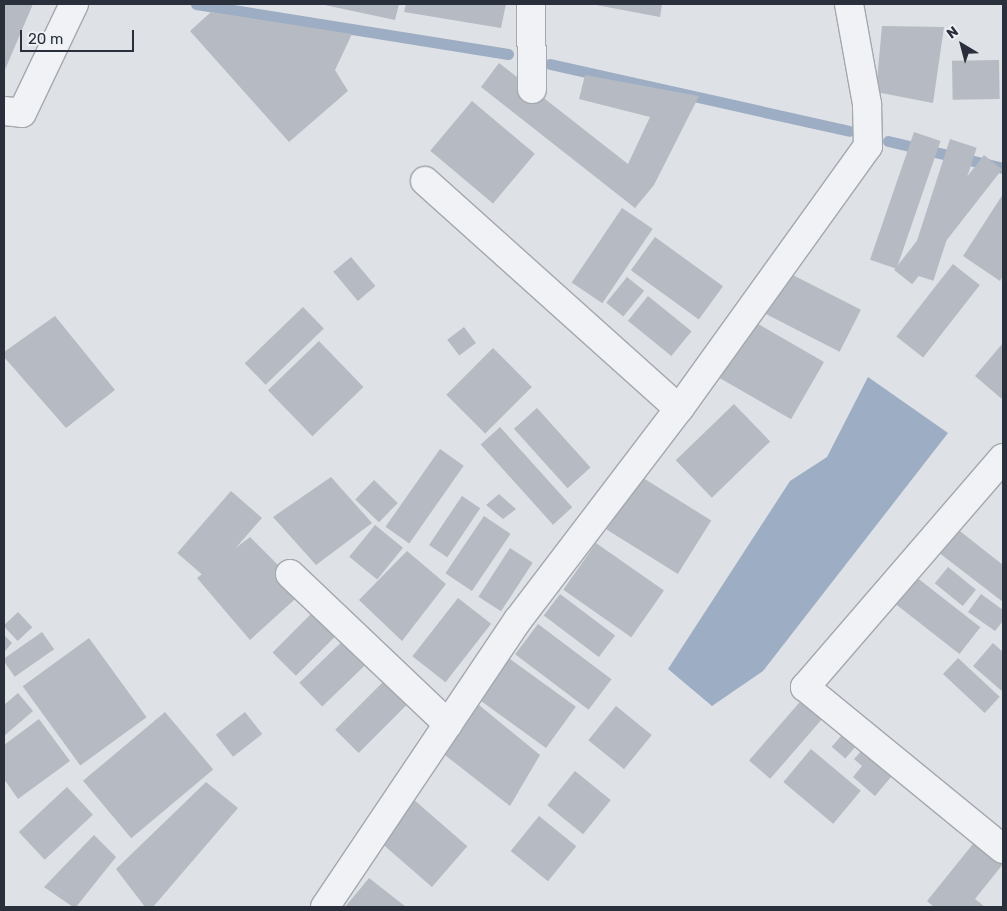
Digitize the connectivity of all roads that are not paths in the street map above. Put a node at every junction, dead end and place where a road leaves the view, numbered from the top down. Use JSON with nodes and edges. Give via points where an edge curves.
{"nodes":[{"id":1,"x":74,"y":4,"type":"edge"},
{"id":2,"x":530,"y":4,"type":"edge"},
{"id":3,"x":849,"y":4,"type":"edge"},
{"id":4,"x":532,"y":89,"type":"dead end"},
{"id":5,"x":4,"y":111,"type":"edge"},
{"id":6,"x":425,"y":180,"type":"dead end"},
{"id":7,"x":679,"y":409,"type":"junction"},
{"id":8,"x":1003,"y":458,"type":"edge"},
{"id":9,"x":290,"y":574,"type":"dead end"},
{"id":10,"x":448,"y":724,"type":"junction"},
{"id":11,"x":1003,"y":849,"type":"edge"},
{"id":12,"x":325,"y":907,"type":"edge"}],
"edges":[{"from":1,"to":5,"type":"street","via":[[22,113]]},
{"from":2,"to":4,"type":"street"},
{"from":3,"to":7,"type":"street","via":[[867,104],[868,146]]},
{"from":6,"to":7,"type":"street"},
{"from":7,"to":10,"type":"street","via":[[518,620]]},
{"from":8,"to":11,"type":"street","via":[[806,687]]},
{"from":9,"to":10,"type":"street"},
{"from":10,"to":12,"type":"street"}]}
